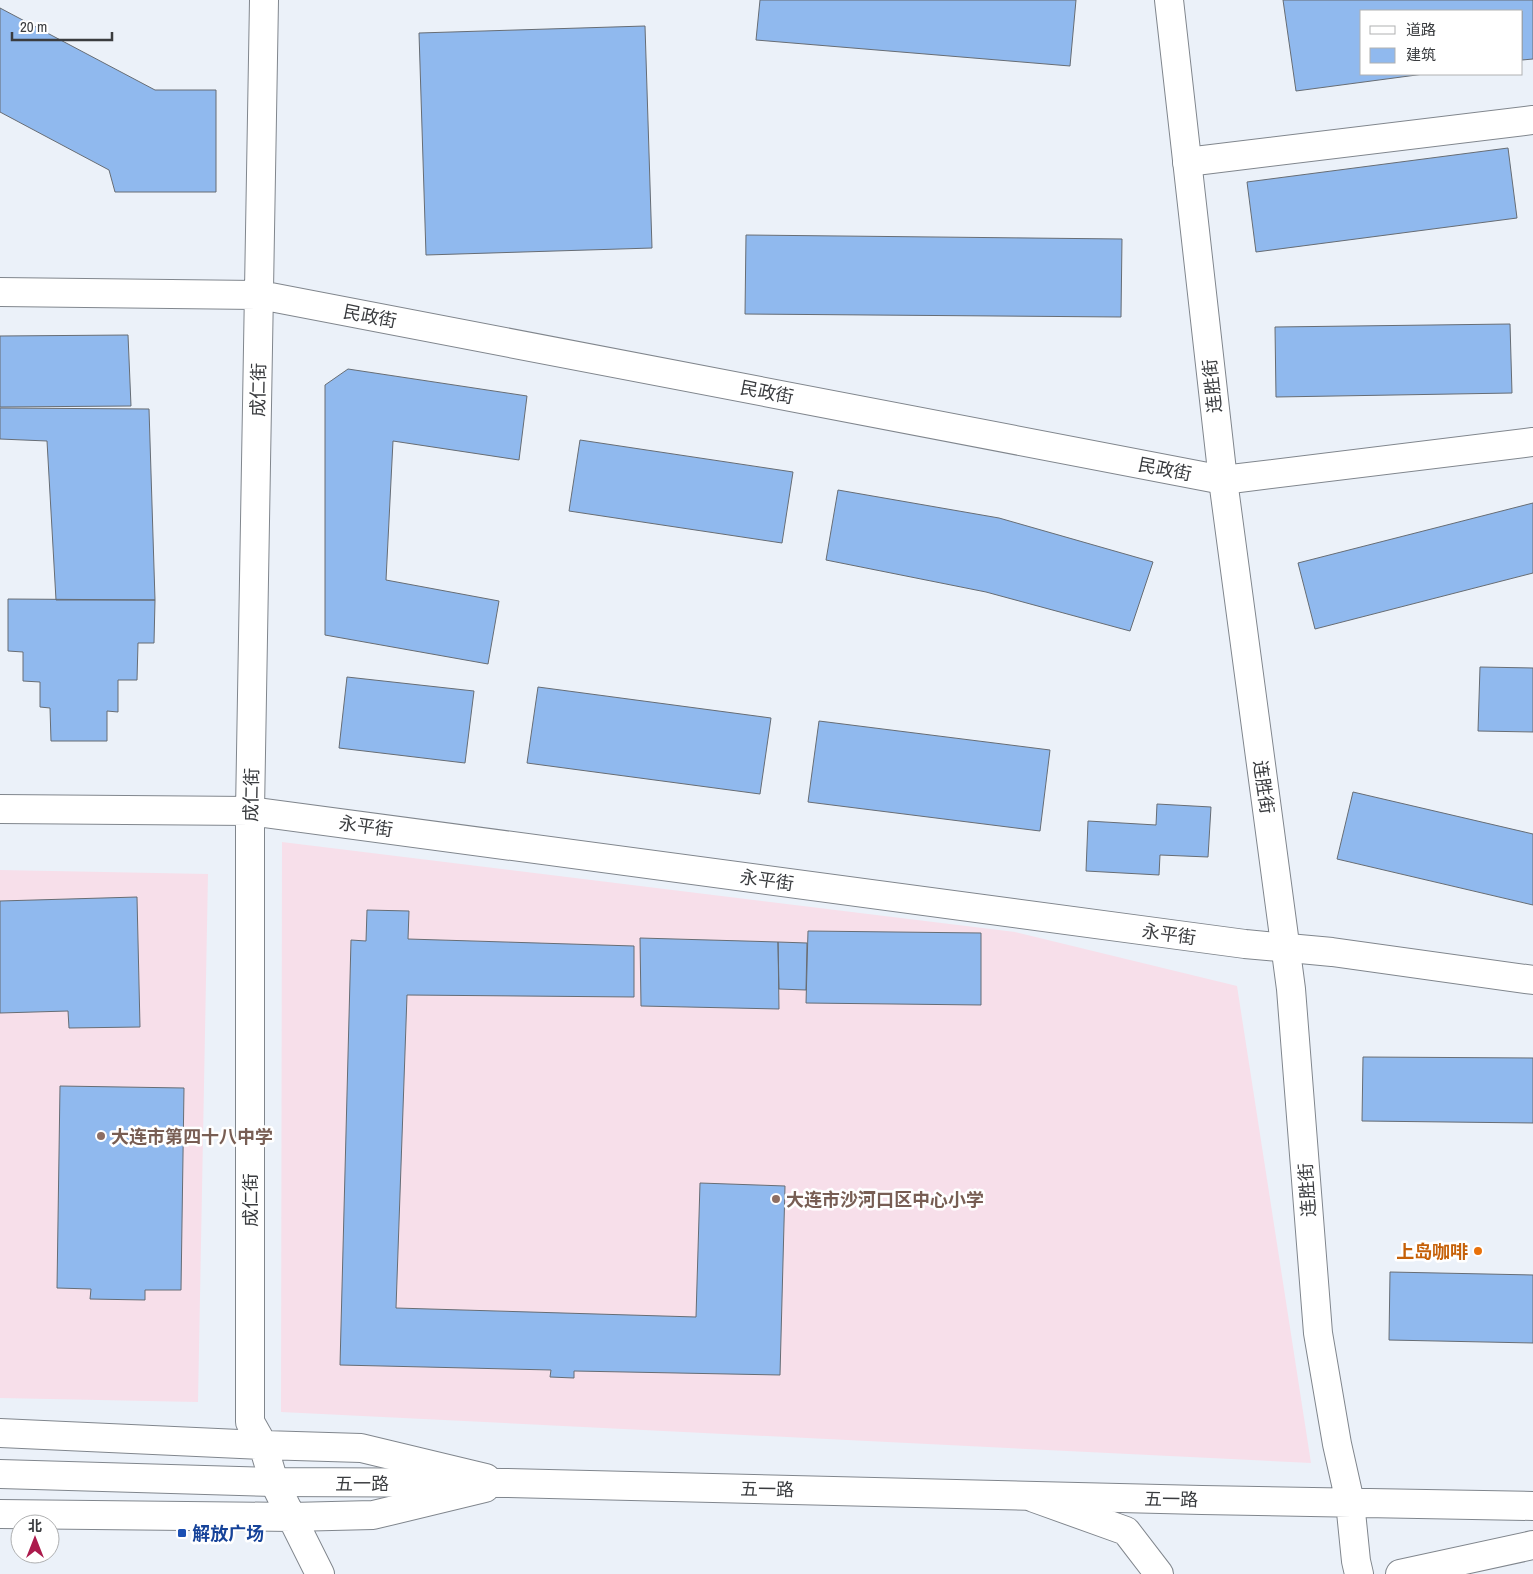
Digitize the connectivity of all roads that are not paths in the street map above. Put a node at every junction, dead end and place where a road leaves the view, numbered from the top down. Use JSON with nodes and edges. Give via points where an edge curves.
{"nodes":[{"id":1,"x":264,"y":0,"type":"edge"},
{"id":2,"x":1169,"y":0,"type":"edge"},
{"id":3,"x":1533,"y":120,"type":"edge"},
{"id":4,"x":1187,"y":162,"type":"junction"},
{"id":5,"x":0,"y":292,"type":"edge"},
{"id":6,"x":260,"y":294,"type":"junction"},
{"id":7,"x":1533,"y":442,"type":"edge"},
{"id":8,"x":1223,"y":480,"type":"junction"},
{"id":9,"x":0,"y":809,"type":"edge"},
{"id":10,"x":250,"y":811,"type":"junction"},
{"id":11,"x":1285,"y":947,"type":"junction"},
{"id":12,"x":1533,"y":980,"type":"edge"},
{"id":13,"x":0,"y":1433,"type":"edge"},
{"id":14,"x":263,"y":1446,"type":"junction"},
{"id":15,"x":0,"y":1474,"type":"edge"},
{"id":16,"x":274,"y":1482,"type":"junction"},
{"id":17,"x":507,"y":1483,"type":"junction"},
{"id":18,"x":1028,"y":1496,"type":"junction"},
{"id":19,"x":1350,"y":1502,"type":"junction"},
{"id":20,"x":1533,"y":1506,"type":"edge"},
{"id":21,"x":0,"y":1514,"type":"edge"},
{"id":22,"x":291,"y":1517,"type":"junction"},
{"id":23,"x":1533,"y":1545,"type":"edge"},
{"id":24,"x":320,"y":1574,"type":"edge"},
{"id":25,"x":1160,"y":1574,"type":"edge"},
{"id":26,"x":1359,"y":1574,"type":"edge"},
{"id":27,"x":1400,"y":1574,"type":"edge"}],
"edges":[{"from":1,"to":6,"type":"street","name":"成仁街"},
{"from":2,"to":4,"type":"street","name":"连胜街"},
{"from":3,"to":4,"type":"street"},
{"from":4,"to":8,"type":"street","name":"连胜街"},
{"from":5,"to":6,"type":"street","name":"民政街"},
{"from":6,"to":8,"type":"street","name":"民政街"},
{"from":6,"to":10,"type":"street","name":"成仁街"},
{"from":7,"to":8,"type":"street","name":"民政街"},
{"from":8,"to":11,"type":"street","name":"连胜街"},
{"from":9,"to":10,"type":"street","name":"永平街"},
{"from":10,"to":11,"type":"street","name":"永平街"},
{"from":10,"to":14,"type":"street","name":"成仁街","via":[[250,1422]]},
{"from":11,"to":12,"type":"street","name":"永平街"},
{"from":11,"to":19,"type":"street","name":"连胜街","via":[[1318,1333]]},
{"from":13,"to":14,"type":"street"},
{"from":14,"to":16,"type":"street","name":"成仁街"},
{"from":14,"to":17,"type":"street","via":[[361,1448]]},
{"from":15,"to":16,"type":"street","name":"五一路"},
{"from":16,"to":17,"type":"street","name":"五一路"},
{"from":16,"to":22,"type":"street","name":"成仁街"},
{"from":17,"to":18,"type":"street","name":"五一路"},
{"from":17,"to":22,"type":"street","via":[[373,1515]]},
{"from":18,"to":19,"type":"street","name":"五一路"},
{"from":18,"to":25,"type":"street","via":[[1126,1531]]},
{"from":19,"to":20,"type":"street","name":"五一路"},
{"from":19,"to":26,"type":"street","name":"连胜街"},
{"from":21,"to":22,"type":"street"},
{"from":22,"to":24,"type":"street","name":"成仁街"},
{"from":23,"to":27,"type":"street"}]}
